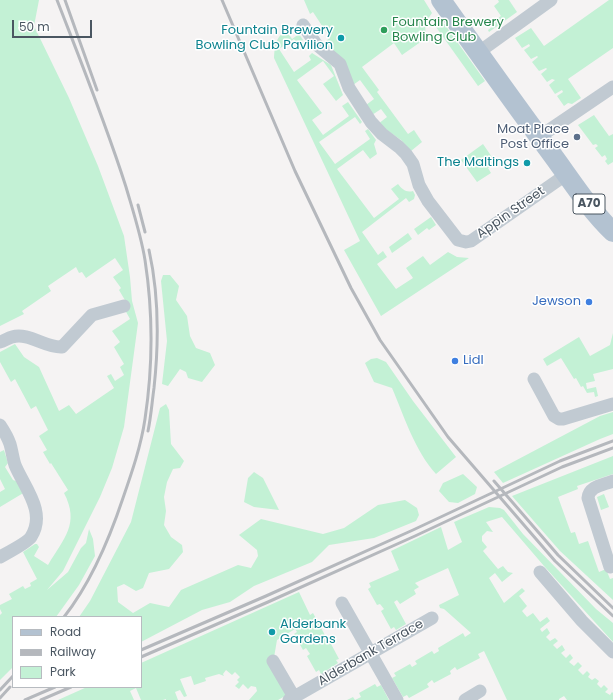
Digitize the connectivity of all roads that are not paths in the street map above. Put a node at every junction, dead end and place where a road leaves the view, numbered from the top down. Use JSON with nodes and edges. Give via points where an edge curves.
{"nodes":[{"id":1,"x":441,"y":0,"type":"edge"},
{"id":2,"x":551,"y":0,"type":"edge"},
{"id":3,"x":303,"y":25,"type":"dead end"},
{"id":4,"x":479,"y":52,"type":"junction"},
{"id":5,"x":613,"y":87,"type":"edge"},
{"id":6,"x":539,"y":138,"type":"junction"},
{"id":7,"x":567,"y":174,"type":"junction"},
{"id":8,"x":613,"y":232,"type":"edge"},
{"id":9,"x":124,"y":306,"type":"dead end"},
{"id":10,"x":0,"y":342,"type":"edge"},
{"id":11,"x":534,"y":379,"type":"dead end"},
{"id":12,"x":613,"y":404,"type":"edge"},
{"id":13,"x":0,"y":425,"type":"edge"},
{"id":14,"x":613,"y":481,"type":"edge"},
{"id":15,"x":0,"y":557,"type":"edge"},
{"id":16,"x":610,"y":567,"type":"dead end"},
{"id":17,"x":540,"y":572,"type":"dead end"},
{"id":18,"x":342,"y":603,"type":"dead end"},
{"id":19,"x":432,"y":618,"type":"dead end"},
{"id":20,"x":613,"y":652,"type":"edge"},
{"id":21,"x":371,"y":653,"type":"junction"},
{"id":22,"x":274,"y":662,"type":"dead end"},
{"id":23,"x":480,"y":692,"type":"dead end"},
{"id":24,"x":292,"y":699,"type":"edge"},
{"id":25,"x":397,"y":700,"type":"edge"},
{"id":26,"x":465,"y":700,"type":"edge"}],
"edges":[{"from":1,"to":4,"type":"main road","number":"A70"},
{"from":2,"to":4,"type":"street"},
{"from":3,"to":7,"type":"street","name":"Appin Street","via":[[316,44],[340,64],[349,88],[372,122],[406,154],[413,164],[419,185],[428,200],[458,240],[471,241]]},
{"from":4,"to":6,"type":"main road","number":"A70"},
{"from":5,"to":6,"type":"street"},
{"from":6,"to":7,"type":"main road","number":"A70"},
{"from":7,"to":8,"type":"main road","number":"A70"},
{"from":9,"to":10,"type":"street","via":[[92,315],[62,347],[27,337],[12,336]]},
{"from":11,"to":12,"type":"street","via":[[554,416],[559,419]]},
{"from":13,"to":15,"type":"street","via":[[10,445],[15,464],[31,495],[36,518],[29,539]]},
{"from":14,"to":16,"type":"street","via":[[594,488],[588,498]]},
{"from":17,"to":20,"type":"street","via":[[582,621]]},
{"from":18,"to":21,"type":"street"},
{"from":19,"to":21,"type":"street","name":"Alderbank Terrace"},
{"from":21,"to":24,"type":"street","name":"Alderbank Terrace"},
{"from":21,"to":25,"type":"street"},
{"from":22,"to":24,"type":"street"},
{"from":23,"to":26,"type":"street"}]}
